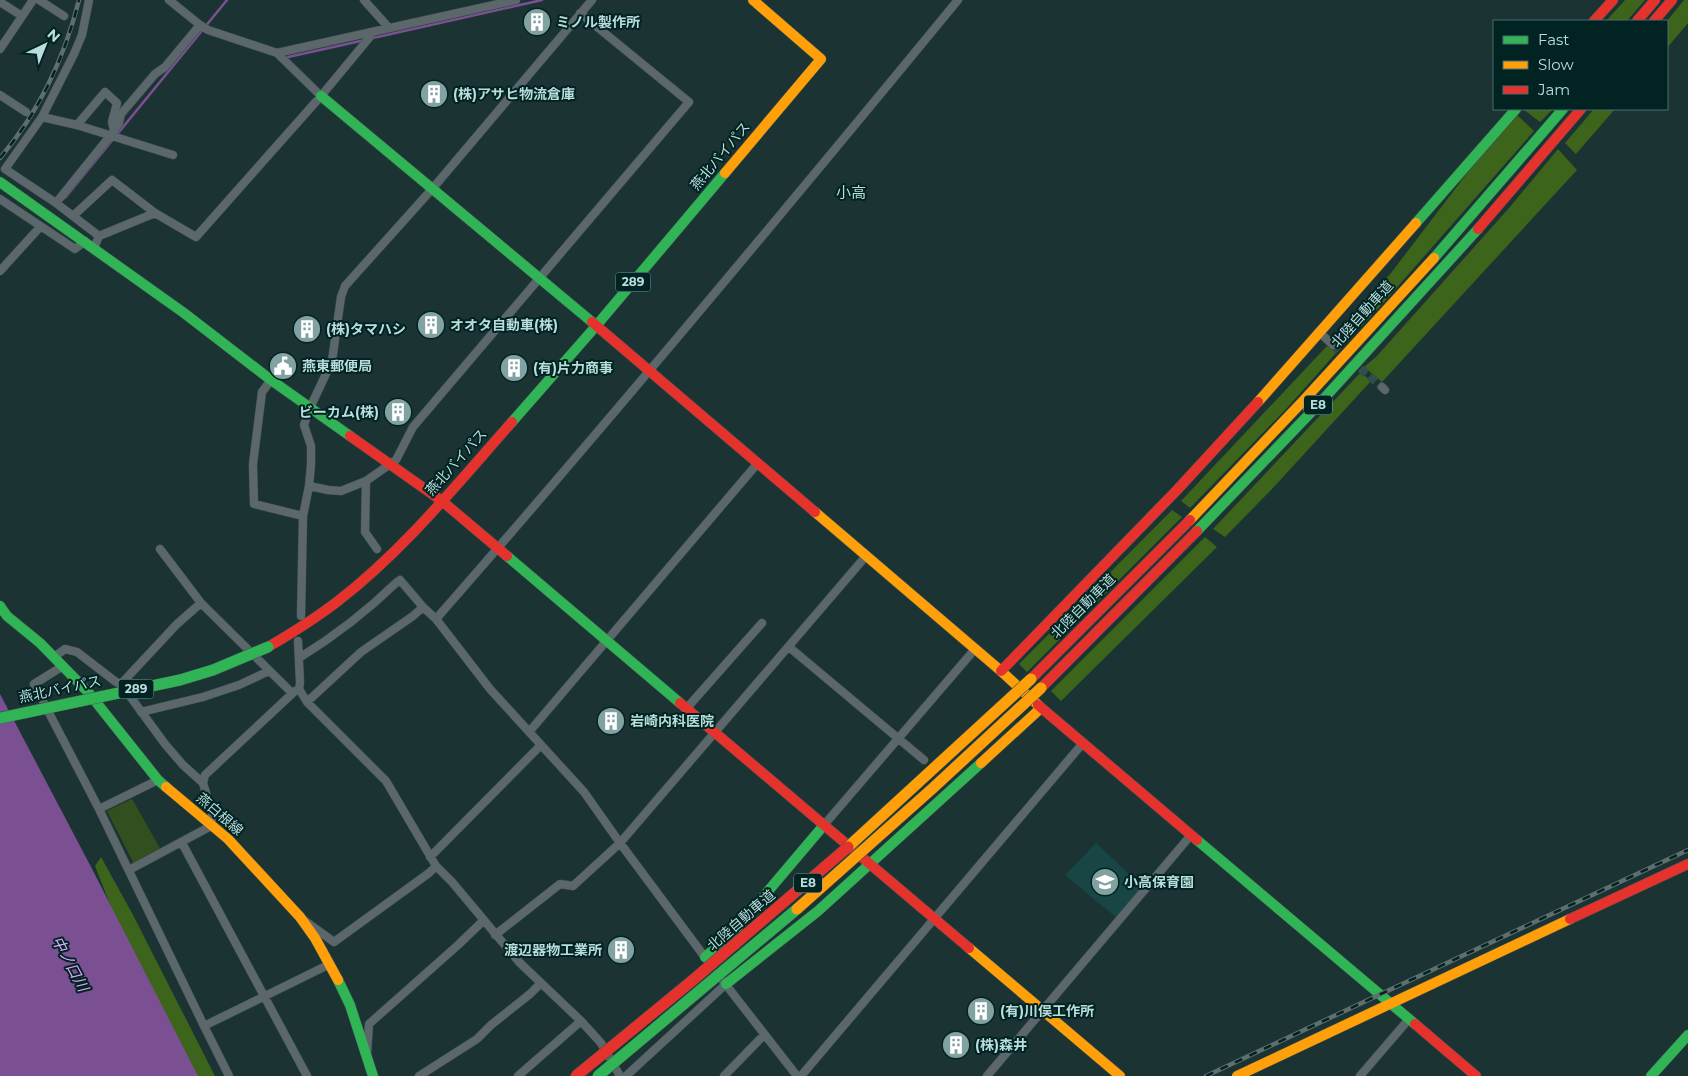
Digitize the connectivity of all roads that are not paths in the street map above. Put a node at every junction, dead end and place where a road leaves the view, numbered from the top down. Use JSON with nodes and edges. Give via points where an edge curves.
{"nodes":[{"id":1,"x":33,"y":0,"type":"edge"},
{"id":2,"x":40,"y":0,"type":"edge"},
{"id":3,"x":89,"y":0,"type":"edge"},
{"id":4,"x":169,"y":0,"type":"edge"},
{"id":5,"x":364,"y":0,"type":"edge"},
{"id":6,"x":516,"y":0,"type":"edge"},
{"id":7,"x":592,"y":0,"type":"edge"},
{"id":8,"x":753,"y":0,"type":"edge"},
{"id":9,"x":958,"y":0,"type":"edge"},
{"id":10,"x":1613,"y":0,"type":"edge"},
{"id":11,"x":1655,"y":0,"type":"edge"},
{"id":12,"x":1672,"y":0,"type":"edge"},
{"id":13,"x":0,"y":2,"type":"edge"},
{"id":14,"x":580,"y":13,"type":"junction"},
{"id":15,"x":22,"y":16,"type":"junction"},
{"id":16,"x":64,"y":16,"type":"dead end"},
{"id":17,"x":1595,"y":20,"type":"edge"},
{"id":18,"x":1638,"y":20,"type":"edge"},
{"id":19,"x":1655,"y":20,"type":"edge"},
{"id":20,"x":200,"y":25,"type":"junction"},
{"id":21,"x":389,"y":28,"type":"junction"},
{"id":22,"x":374,"y":32,"type":"junction"},
{"id":23,"x":0,"y":49,"type":"edge"},
{"id":24,"x":277,"y":53,"type":"junction"},
{"id":25,"x":0,"y":94,"type":"edge"},
{"id":26,"x":321,"y":96,"type":"junction"},
{"id":27,"x":1515,"y":110,"type":"edge"},
{"id":28,"x":1562,"y":110,"type":"edge"},
{"id":29,"x":1580,"y":110,"type":"edge"},
{"id":30,"x":26,"y":112,"type":"dead end"},
{"id":31,"x":39,"y":119,"type":"junction"},
{"id":32,"x":77,"y":125,"type":"junction"},
{"id":33,"x":112,"y":133,"type":"junction"},
{"id":34,"x":173,"y":154,"type":"dead end"},
{"id":35,"x":0,"y":182,"type":"edge"},
{"id":36,"x":434,"y":188,"type":"junction"},
{"id":37,"x":0,"y":199,"type":"edge"},
{"id":38,"x":56,"y":203,"type":"junction"},
{"id":39,"x":155,"y":212,"type":"junction"},
{"id":40,"x":73,"y":216,"type":"junction"},
{"id":41,"x":40,"y":227,"type":"junction"},
{"id":42,"x":99,"y":236,"type":"junction"},
{"id":43,"x":89,"y":245,"type":"junction"},
{"id":44,"x":0,"y":271,"type":"edge"},
{"id":45,"x":540,"y":277,"type":"junction"},
{"id":46,"x":596,"y":326,"type":"junction"},
{"id":47,"x":1320,"y":333,"type":"junction"},
{"id":48,"x":1334,"y":345,"type":"tunnel mouth"},
{"id":49,"x":648,"y":370,"type":"junction"},
{"id":50,"x":271,"y":380,"type":"junction"},
{"id":51,"x":310,"y":408,"type":"junction"},
{"id":52,"x":757,"y":464,"type":"junction"},
{"id":53,"x":390,"y":465,"type":"junction"},
{"id":54,"x":366,"y":481,"type":"junction"},
{"id":55,"x":309,"y":486,"type":"junction"},
{"id":56,"x":442,"y":501,"type":"junction"},
{"id":57,"x":303,"y":516,"type":"junction"},
{"id":58,"x":498,"y":548,"type":"junction"},
{"id":59,"x":160,"y":549,"type":"dead end"},
{"id":60,"x":377,"y":549,"type":"dead end"},
{"id":61,"x":866,"y":556,"type":"junction"},
{"id":62,"x":201,"y":603,"type":"junction"},
{"id":63,"x":0,"y":606,"type":"edge"},
{"id":64,"x":423,"y":607,"type":"junction"},
{"id":65,"x":300,"y":616,"type":"dead end"},
{"id":66,"x":436,"y":619,"type":"junction"},
{"id":67,"x":762,"y":623,"type":"dead end"},
{"id":68,"x":298,"y":641,"type":"dead end"},
{"id":69,"x":607,"y":641,"type":"junction"},
{"id":70,"x":789,"y":647,"type":"junction"},
{"id":71,"x":975,"y":649,"type":"junction"},
{"id":72,"x":54,"y":657,"type":"junction"},
{"id":73,"x":299,"y":658,"type":"junction"},
{"id":74,"x":63,"y":666,"type":"junction"},
{"id":75,"x":269,"y":671,"type":"junction"},
{"id":76,"x":1001,"y":671,"type":"junction"},
{"id":77,"x":121,"y":684,"type":"junction"},
{"id":78,"x":299,"y":689,"type":"junction"},
{"id":79,"x":292,"y":693,"type":"junction"},
{"id":80,"x":306,"y":702,"type":"junction"},
{"id":81,"x":1042,"y":708,"type":"junction"},
{"id":82,"x":686,"y":709,"type":"junction"},
{"id":83,"x":142,"y":712,"type":"junction"},
{"id":84,"x":0,"y":718,"type":"edge"},
{"id":85,"x":529,"y":732,"type":"junction"},
{"id":86,"x":715,"y":733,"type":"junction"},
{"id":87,"x":899,"y":740,"type":"junction"},
{"id":88,"x":1083,"y":743,"type":"junction"},
{"id":89,"x":541,"y":745,"type":"junction"},
{"id":90,"x":924,"y":760,"type":"dead end"},
{"id":91,"x":158,"y":780,"type":"junction"},
{"id":92,"x":203,"y":783,"type":"junction"},
{"id":93,"x":99,"y":808,"type":"junction"},
{"id":94,"x":211,"y":826,"type":"junction"},
{"id":95,"x":824,"y":826,"type":"junction"},
{"id":96,"x":1191,"y":835,"type":"junction"},
{"id":97,"x":182,"y":843,"type":"junction"},
{"id":98,"x":620,"y":843,"type":"junction"},
{"id":99,"x":430,"y":857,"type":"junction"},
{"id":100,"x":871,"y":864,"type":"junction"},
{"id":101,"x":1688,"y":864,"type":"edge"},
{"id":102,"x":436,"y":866,"type":"junction"},
{"id":103,"x":129,"y":870,"type":"junction"},
{"id":104,"x":300,"y":917,"type":"junction"},
{"id":105,"x":933,"y":919,"type":"junction"},
{"id":106,"x":484,"y":920,"type":"junction"},
{"id":107,"x":494,"y":935,"type":"junction"},
{"id":108,"x":705,"y":957,"type":"junction"},
{"id":109,"x":330,"y":964,"type":"junction"},
{"id":110,"x":541,"y":983,"type":"junction"},
{"id":111,"x":726,"y":984,"type":"junction"},
{"id":112,"x":264,"y":996,"type":"junction"},
{"id":113,"x":1390,"y":1004,"type":"junction"},
{"id":114,"x":1042,"y":1011,"type":"junction"},
{"id":115,"x":1409,"y":1019,"type":"junction"},
{"id":116,"x":581,"y":1021,"type":"junction"},
{"id":117,"x":204,"y":1026,"type":"junction"},
{"id":118,"x":764,"y":1035,"type":"junction"},
{"id":119,"x":1688,"y":1035,"type":"edge"},
{"id":120,"x":367,"y":1056,"type":"junction"},
{"id":121,"x":373,"y":1075,"type":"edge"},
{"id":122,"x":229,"y":1076,"type":"edge"},
{"id":123,"x":307,"y":1076,"type":"edge"},
{"id":124,"x":419,"y":1076,"type":"edge"},
{"id":125,"x":518,"y":1076,"type":"edge"},
{"id":126,"x":576,"y":1076,"type":"edge"},
{"id":127,"x":598,"y":1076,"type":"edge"},
{"id":128,"x":620,"y":1076,"type":"edge"},
{"id":129,"x":626,"y":1076,"type":"edge"},
{"id":130,"x":724,"y":1076,"type":"edge"},
{"id":131,"x":799,"y":1076,"type":"edge"},
{"id":132,"x":987,"y":1076,"type":"edge"},
{"id":133,"x":1120,"y":1076,"type":"edge"},
{"id":134,"x":1237,"y":1076,"type":"edge"},
{"id":135,"x":1360,"y":1076,"type":"edge"},
{"id":136,"x":1476,"y":1076,"type":"edge"},
{"id":137,"x":1651,"y":1076,"type":"edge"}],
"edges":[{"from":1,"to":15,"type":"street"},
{"from":2,"to":16,"type":"street"},
{"from":3,"to":31,"type":"street","via":[[82,35]]},
{"from":4,"to":20,"type":"street"},
{"from":5,"to":21,"type":"street"},
{"from":6,"to":21,"type":"street"},
{"from":7,"to":14,"type":"street"},
{"from":8,"to":46,"type":"main road","name":"燕北バイパス","number":"289","via":[[821,59]]},
{"from":9,"to":49,"type":"street"},
{"from":10,"to":17,"type":"main road"},
{"from":11,"to":18,"type":"main road"},
{"from":12,"to":19,"type":"main road"},
{"from":13,"to":15,"type":"street"},
{"from":14,"to":36,"type":"street"},
{"from":14,"to":45,"type":"street","via":[[689,102]]},
{"from":15,"to":23,"type":"street"},
{"from":20,"to":24,"type":"street"},
{"from":20,"to":33,"type":"street","via":[[121,114]]},
{"from":21,"to":22,"type":"street"},
{"from":22,"to":24,"type":"street"},
{"from":22,"to":26,"type":"street"},
{"from":24,"to":26,"type":"street"},
{"from":25,"to":30,"type":"street"},
{"from":26,"to":36,"type":"main road"},
{"from":26,"to":39,"type":"street","via":[[196,237]]},
{"from":27,"to":47,"type":"main road"},
{"from":28,"to":126,"type":"main road","name":"北陸自動車道","number":"E8","bridge":true,"via":[[1308,396],[1030,679],[818,873]]},
{"from":29,"to":127,"type":"main road","name":"北陸自動車道","number":"E8","bridge":true,"via":[[1311,412],[1041,688],[754,948]]},
{"from":31,"to":32,"type":"street"},
{"from":31,"to":38,"type":"street","via":[[5,169]]},
{"from":32,"to":33,"type":"street"},
{"from":32,"to":33,"type":"street","via":[[105,92],[117,103]]},
{"from":33,"to":34,"type":"street"},
{"from":33,"to":38,"type":"street"},
{"from":35,"to":43,"type":"main road"},
{"from":36,"to":45,"type":"main road"},
{"from":36,"to":51,"type":"street","via":[[345,286],[332,362]]},
{"from":37,"to":41,"type":"street"},
{"from":38,"to":40,"type":"street"},
{"from":39,"to":40,"type":"street","via":[[112,180]]},
{"from":39,"to":42,"type":"street"},
{"from":40,"to":42,"type":"street"},
{"from":41,"to":43,"type":"street","via":[[75,249]]},
{"from":41,"to":44,"type":"street"},
{"from":42,"to":43,"type":"street"},
{"from":43,"to":50,"type":"main road"},
{"from":45,"to":46,"type":"main road"},
{"from":45,"to":53,"type":"street","via":[[413,427],[399,456]]},
{"from":46,"to":49,"type":"main road"},
{"from":46,"to":56,"type":"main road","name":"燕北バイパス","number":"289"},
{"from":47,"to":48,"type":"street"},
{"from":47,"to":76,"type":"main road","via":[[1163,505]]},
{"from":49,"to":52,"type":"main road"},
{"from":49,"to":58,"type":"street"},
{"from":50,"to":51,"type":"main road"},
{"from":50,"to":57,"type":"street","via":[[262,392],[253,464],[254,504]]},
{"from":51,"to":53,"type":"main road"},
{"from":51,"to":55,"type":"street","via":[[304,425],[311,446]]},
{"from":52,"to":61,"type":"main road"},
{"from":52,"to":69,"type":"street"},
{"from":53,"to":54,"type":"street"},
{"from":53,"to":56,"type":"main road"},
{"from":54,"to":55,"type":"street","via":[[341,490]]},
{"from":54,"to":60,"type":"street","via":[[365,532]]},
{"from":55,"to":57,"type":"street"},
{"from":56,"to":58,"type":"main road"},
{"from":56,"to":84,"type":"main road","name":"燕北バイパス","number":"289","bridge":true,"via":[[360,584],[309,622],[236,662],[188,677]]},
{"from":57,"to":65,"type":"street"},
{"from":58,"to":66,"type":"street"},
{"from":58,"to":69,"type":"main road"},
{"from":59,"to":62,"type":"street"},
{"from":61,"to":70,"type":"street"},
{"from":61,"to":71,"type":"main road"},
{"from":62,"to":75,"type":"street"},
{"from":62,"to":77,"type":"street"},
{"from":63,"to":72,"type":"main road","name":"燕白根線"},
{"from":64,"to":66,"type":"street"},
{"from":64,"to":73,"type":"street","via":[[400,580],[347,627]]},
{"from":64,"to":80,"type":"street","via":[[361,652]]},
{"from":66,"to":85,"type":"street","via":[[490,690]]},
{"from":67,"to":82,"type":"street"},
{"from":68,"to":73,"type":"street"},
{"from":69,"to":82,"type":"main road"},
{"from":69,"to":85,"type":"street"},
{"from":70,"to":86,"type":"street"},
{"from":70,"to":87,"type":"street"},
{"from":71,"to":76,"type":"main road"},
{"from":71,"to":87,"type":"street"},
{"from":72,"to":74,"type":"main road","name":"燕白根線"},
{"from":72,"to":77,"type":"street","via":[[65,649],[77,652]]},
{"from":73,"to":78,"type":"street"},
{"from":74,"to":91,"type":"main road","name":"燕白根線","via":[[88,692]]},
{"from":74,"to":93,"type":"street","via":[[34,684]]},
{"from":75,"to":79,"type":"street"},
{"from":75,"to":83,"type":"street","via":[[204,697]]},
{"from":76,"to":81,"type":"main road"},
{"from":77,"to":83,"type":"street"},
{"from":78,"to":79,"type":"street"},
{"from":78,"to":80,"type":"street"},
{"from":79,"to":92,"type":"street","via":[[205,775]]},
{"from":80,"to":99,"type":"street","via":[[386,781]]},
{"from":81,"to":88,"type":"main road"},
{"from":81,"to":100,"type":"main road"},
{"from":82,"to":86,"type":"main road"},
{"from":83,"to":92,"type":"street","via":[[177,758]]},
{"from":85,"to":89,"type":"street"},
{"from":86,"to":95,"type":"main road"},
{"from":86,"to":98,"type":"street"},
{"from":87,"to":90,"type":"street"},
{"from":87,"to":95,"type":"street"},
{"from":88,"to":96,"type":"main road"},
{"from":88,"to":105,"type":"street"},
{"from":89,"to":98,"type":"street","via":[[584,792]]},
{"from":89,"to":99,"type":"street"},
{"from":91,"to":93,"type":"street"},
{"from":91,"to":94,"type":"main road","name":"燕白根線"},
{"from":92,"to":94,"type":"street","via":[[212,813]]},
{"from":93,"to":103,"type":"street"},
{"from":94,"to":97,"type":"street"},
{"from":94,"to":104,"type":"main road","name":"燕白根線","via":[[228,839]]},
{"from":95,"to":100,"type":"main road"},
{"from":95,"to":108,"type":"main road","via":[[731,935]]},
{"from":96,"to":113,"type":"main road"},
{"from":96,"to":114,"type":"street"},
{"from":97,"to":103,"type":"street"},
{"from":97,"to":112,"type":"street"},
{"from":98,"to":107,"type":"street","via":[[573,886],[560,884]]},
{"from":98,"to":108,"type":"street"},
{"from":99,"to":102,"type":"street"},
{"from":100,"to":105,"type":"main road"},
{"from":100,"to":111,"type":"main road"},
{"from":101,"to":113,"type":"main road"},
{"from":102,"to":104,"type":"street","via":[[334,942]]},
{"from":102,"to":106,"type":"street"},
{"from":103,"to":117,"type":"street"},
{"from":104,"to":109,"type":"main road","name":"燕白根線"},
{"from":105,"to":114,"type":"main road"},
{"from":105,"to":131,"type":"street"},
{"from":106,"to":107,"type":"street"},
{"from":106,"to":120,"type":"street","via":[[369,1024]]},
{"from":107,"to":110,"type":"street"},
{"from":108,"to":111,"type":"street"},
{"from":109,"to":112,"type":"street"},
{"from":109,"to":120,"type":"main road","name":"燕白根線","via":[[350,1005]]},
{"from":110,"to":116,"type":"street"},
{"from":110,"to":124,"type":"street","via":[[477,1039]]},
{"from":111,"to":118,"type":"street"},
{"from":111,"to":129,"type":"street"},
{"from":112,"to":117,"type":"street"},
{"from":112,"to":123,"type":"street"},
{"from":113,"to":115,"type":"main road"},
{"from":113,"to":134,"type":"main road"},
{"from":114,"to":132,"type":"street"},
{"from":114,"to":133,"type":"main road"},
{"from":115,"to":135,"type":"street"},
{"from":115,"to":136,"type":"main road"},
{"from":116,"to":125,"type":"street"},
{"from":116,"to":128,"type":"street","via":[[601,1043]]},
{"from":117,"to":122,"type":"street"},
{"from":118,"to":130,"type":"street"},
{"from":118,"to":131,"type":"street"},
{"from":119,"to":137,"type":"main road"},
{"from":120,"to":121,"type":"main road","name":"燕白根線"}]}
